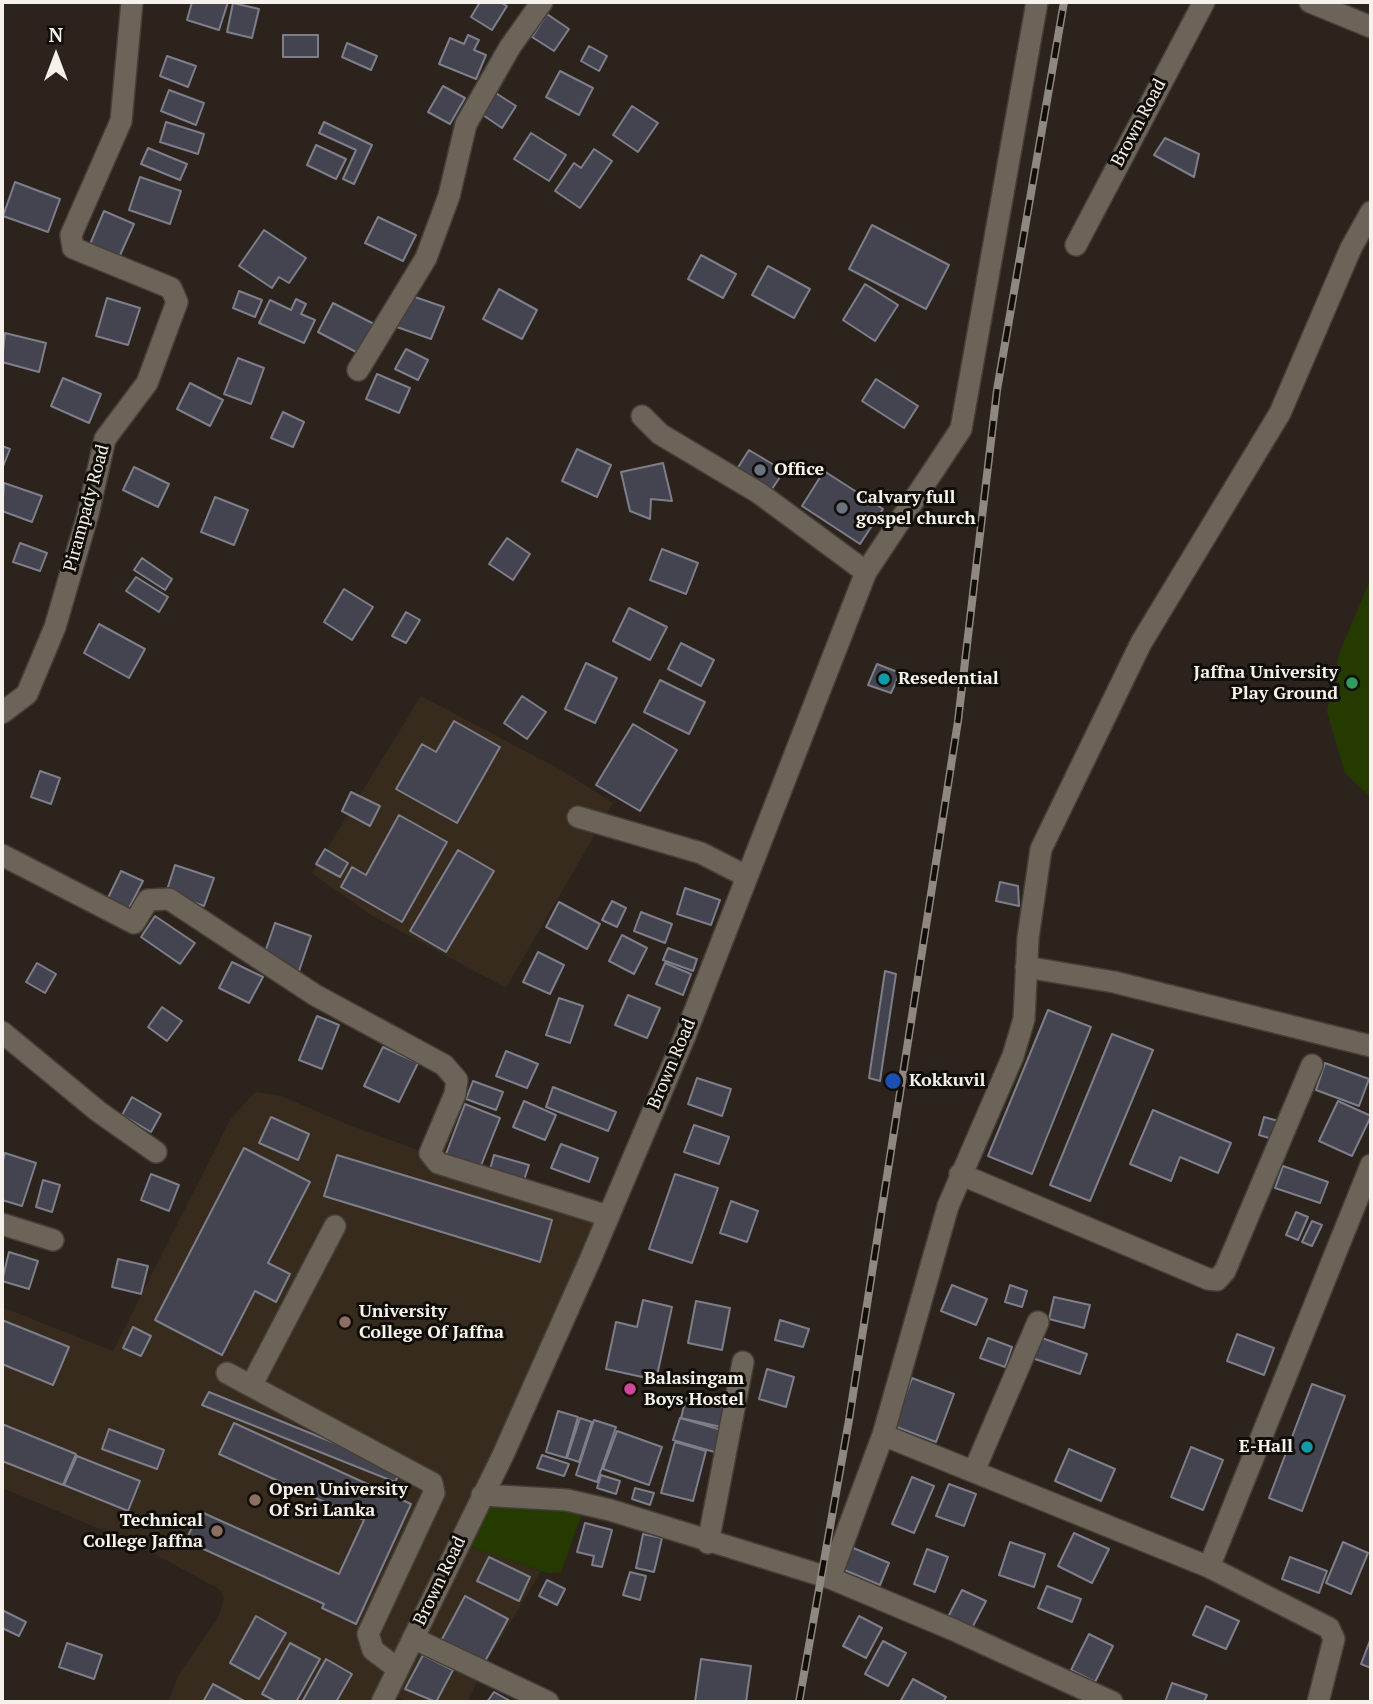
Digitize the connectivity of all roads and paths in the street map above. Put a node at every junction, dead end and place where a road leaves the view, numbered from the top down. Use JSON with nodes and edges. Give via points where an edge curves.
{"nodes":[{"id":1,"x":132,"y":2,"type":"edge"},
{"id":2,"x":542,"y":2,"type":"edge"},
{"id":3,"x":1037,"y":2,"type":"edge"},
{"id":4,"x":1203,"y":2,"type":"edge"},
{"id":5,"x":1310,"y":2,"type":"edge"},
{"id":6,"x":1371,"y":27,"type":"edge"},
{"id":7,"x":1371,"y":212,"type":"edge"},
{"id":8,"x":1076,"y":245,"type":"dead end"},
{"id":9,"x":358,"y":370,"type":"dead end"},
{"id":10,"x":642,"y":416,"type":"dead end"},
{"id":11,"x":866,"y":572,"type":"junction"},
{"id":12,"x":2,"y":713,"type":"edge"},
{"id":13,"x":578,"y":817,"type":"dead end"},
{"id":14,"x":2,"y":855,"type":"edge"},
{"id":15,"x":746,"y":876,"type":"junction"},
{"id":16,"x":1026,"y":967,"type":"junction"},
{"id":17,"x":2,"y":1032,"type":"edge"},
{"id":18,"x":1371,"y":1046,"type":"edge"},
{"id":19,"x":1312,"y":1065,"type":"dead end"},
{"id":20,"x":156,"y":1152,"type":"dead end"},
{"id":21,"x":1371,"y":1165,"type":"edge"},
{"id":22,"x":960,"y":1174,"type":"junction"},
{"id":23,"x":608,"y":1216,"type":"junction"},
{"id":24,"x":2,"y":1224,"type":"edge"},
{"id":25,"x":335,"y":1226,"type":"dead end"},
{"id":26,"x":53,"y":1240,"type":"dead end"},
{"id":27,"x":1038,"y":1322,"type":"dead end"},
{"id":28,"x":743,"y":1362,"type":"dead end"},
{"id":29,"x":227,"y":1373,"type":"dead end"},
{"id":30,"x":251,"y":1386,"type":"junction"},
{"id":31,"x":883,"y":1436,"type":"junction"},
{"id":32,"x":974,"y":1471,"type":"junction"},
{"id":33,"x":482,"y":1495,"type":"junction"},
{"id":34,"x":708,"y":1543,"type":"junction"},
{"id":35,"x":1209,"y":1567,"type":"junction"},
{"id":36,"x":830,"y":1578,"type":"junction"},
{"id":37,"x":413,"y":1638,"type":"junction"},
{"id":38,"x":398,"y":1669,"type":"junction"},
{"id":39,"x":382,"y":1702,"type":"edge"},
{"id":40,"x":548,"y":1702,"type":"edge"},
{"id":41,"x":1112,"y":1702,"type":"edge"},
{"id":42,"x":1318,"y":1702,"type":"edge"}],
"edges":[{"from":1,"to":12,"type":"street","name":"Pirampady Road","via":[[121,121],[71,235],[73,247],[171,288],[177,302],[147,383],[105,439],[55,627],[31,685],[27,694]]},
{"from":2,"to":9,"type":"street","via":[[466,124],[449,196],[426,258]]},
{"from":3,"to":11,"type":"street","name":"Brown Road","via":[[961,429]]},
{"from":4,"to":8,"type":"street","name":"Brown Road"},
{"from":5,"to":6,"type":"street"},
{"from":7,"to":16,"type":"street","via":[[1280,413],[1141,643],[1041,849]]},
{"from":10,"to":11,"type":"street","via":[[660,433],[759,493]]},
{"from":11,"to":15,"type":"street","name":"Brown Road"},
{"from":13,"to":15,"type":"street","via":[[701,853]]},
{"from":14,"to":23,"type":"street","via":[[134,923],[148,900],[169,899],[315,995],[444,1065],[457,1080],[430,1153],[438,1163]]},
{"from":15,"to":23,"type":"street","name":"Brown Road","via":[[685,1036]]},
{"from":16,"to":18,"type":"street","via":[[1114,982]]},
{"from":16,"to":22,"type":"street","via":[[1024,1019],[1013,1056]]},
{"from":17,"to":20,"type":"street"},
{"from":19,"to":22,"type":"street","via":[[1225,1272],[1217,1280]]},
{"from":21,"to":35,"type":"street"},
{"from":22,"to":31,"type":"street"},
{"from":23,"to":33,"type":"street","name":"Brown Road"},
{"from":24,"to":26,"type":"street"},
{"from":25,"to":30,"type":"street"},
{"from":27,"to":32,"type":"street"},
{"from":28,"to":34,"type":"street"},
{"from":29,"to":30,"type":"street"},
{"from":30,"to":38,"type":"street","via":[[432,1483],[435,1493],[368,1634],[373,1650]]},
{"from":31,"to":32,"type":"street"},
{"from":31,"to":36,"type":"street"},
{"from":32,"to":35,"type":"street"},
{"from":33,"to":34,"type":"street","via":[[567,1500],[652,1522]]},
{"from":33,"to":37,"type":"street","name":"Brown Road"},
{"from":34,"to":36,"type":"street"},
{"from":35,"to":42,"type":"street","via":[[1329,1628],[1334,1639]]},
{"from":36,"to":41,"type":"street"},
{"from":37,"to":38,"type":"street","name":"Brown Road"},
{"from":37,"to":40,"type":"street"},
{"from":38,"to":39,"type":"street","name":"Brown Road"}]}
